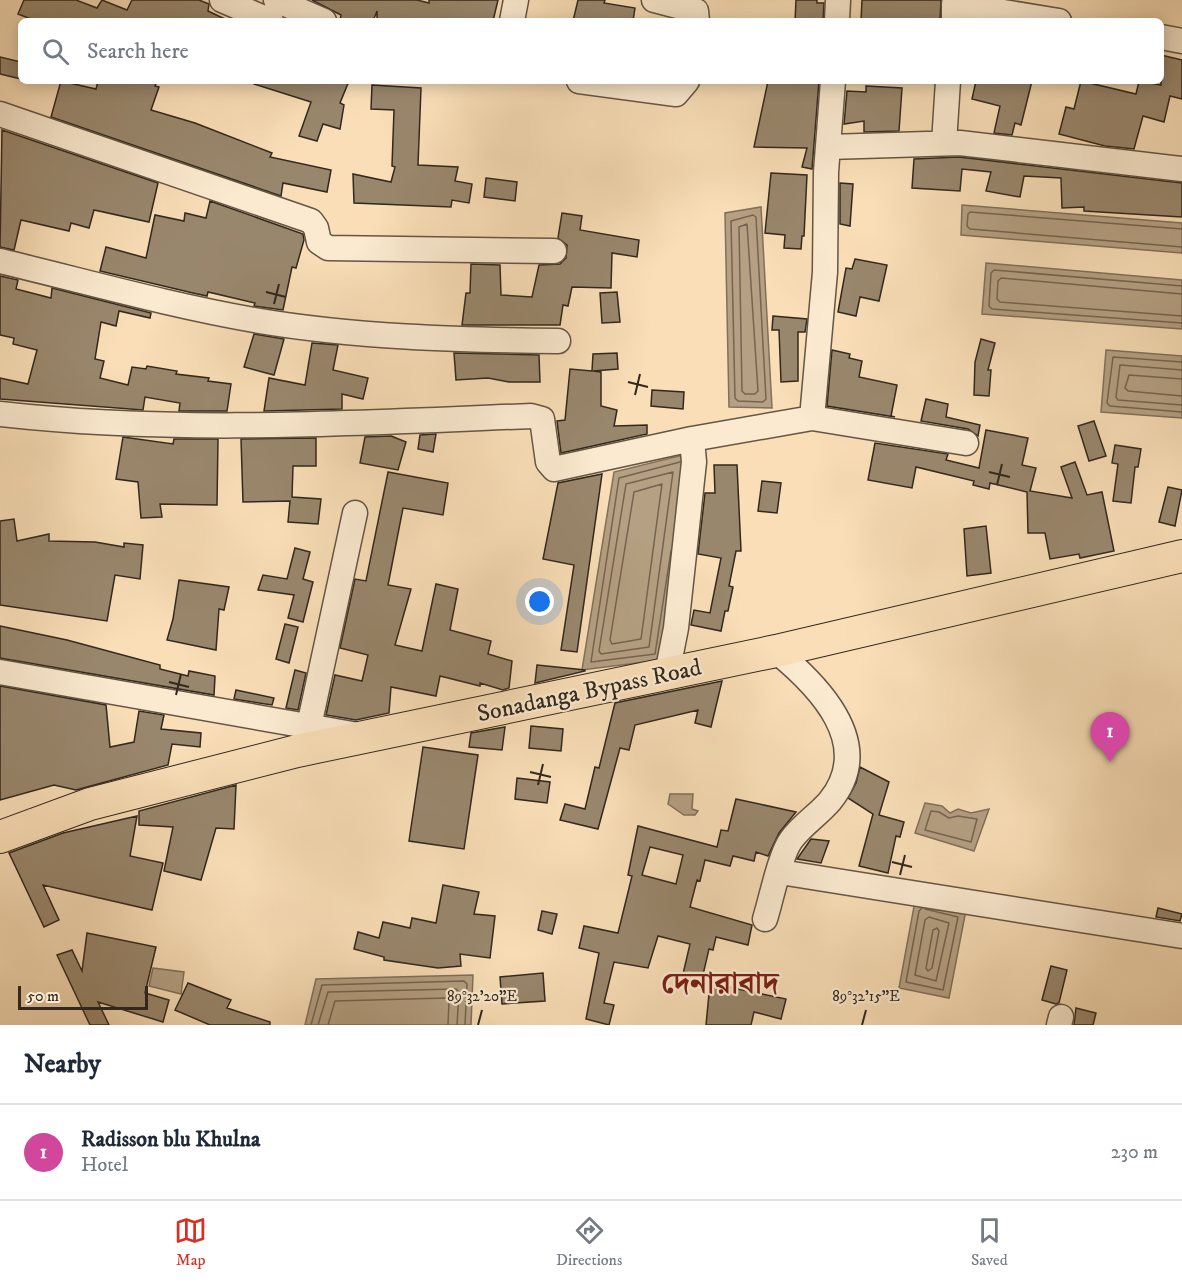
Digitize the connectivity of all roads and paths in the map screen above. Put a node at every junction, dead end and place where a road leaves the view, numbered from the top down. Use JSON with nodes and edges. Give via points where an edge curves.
{"nodes":[{"id":1,"x":222,"y":0,"type":"edge"},
{"id":2,"x":276,"y":0,"type":"edge"},
{"id":3,"x":516,"y":0,"type":"edge"},
{"id":4,"x":654,"y":0,"type":"edge"},
{"id":5,"x":838,"y":0,"type":"edge"},
{"id":6,"x":696,"y":11,"type":"edge"},
{"id":7,"x":264,"y":18,"type":"edge"},
{"id":8,"x":317,"y":18,"type":"edge"},
{"id":9,"x":513,"y":18,"type":"edge"},
{"id":10,"x":837,"y":18,"type":"edge"},
{"id":11,"x":954,"y":18,"type":"edge"},
{"id":12,"x":1040,"y":18,"type":"edge"},
{"id":13,"x":1164,"y":38,"type":"edge"},
{"id":14,"x":1182,"y":41,"type":"edge"},
{"id":15,"x":601,"y":84,"type":"edge"},
{"id":16,"x":684,"y":84,"type":"edge"},
{"id":17,"x":833,"y":84,"type":"edge"},
{"id":18,"x":948,"y":84,"type":"edge"},
{"id":19,"x":0,"y":114,"type":"edge"},
{"id":20,"x":944,"y":143,"type":"junction"},
{"id":21,"x":828,"y":147,"type":"junction"},
{"id":22,"x":1182,"y":169,"type":"edge"},
{"id":23,"x":554,"y":252,"type":"dead end"},
{"id":24,"x":0,"y":261,"type":"edge"},
{"id":25,"x":558,"y":341,"type":"dead end"},
{"id":26,"x":0,"y":414,"type":"edge"},
{"id":27,"x":812,"y":418,"type":"junction"},
{"id":28,"x":692,"y":439,"type":"junction"},
{"id":29,"x":966,"y":443,"type":"dead end"},
{"id":30,"x":355,"y":513,"type":"dead end"},
{"id":31,"x":1182,"y":556,"type":"edge"},
{"id":32,"x":776,"y":651,"type":"junction"},
{"id":33,"x":0,"y":672,"type":"edge"},
{"id":34,"x":668,"y":674,"type":"junction"},
{"id":35,"x":309,"y":726,"type":"junction"},
{"id":36,"x":368,"y":737,"type":"junction"},
{"id":37,"x":8,"y":829,"type":"edge"},
{"id":38,"x":780,"y":872,"type":"junction"},
{"id":39,"x":765,"y":919,"type":"dead end"},
{"id":40,"x":1182,"y":936,"type":"edge"}],
"edges":[{"from":1,"to":7,"type":"street"},
{"from":2,"to":8,"type":"street"},
{"from":3,"to":9,"type":"street"},
{"from":4,"to":6,"type":"street"},
{"from":5,"to":10,"type":"street"},
{"from":11,"to":12,"type":"street","via":[[954,4]]},
{"from":13,"to":14,"type":"street"},
{"from":15,"to":16,"type":"street","via":[[676,94]]},
{"from":17,"to":21,"type":"street"},
{"from":18,"to":20,"type":"street"},
{"from":19,"to":23,"type":"street","via":[[310,221],[315,224],[319,242],[328,248]]},
{"from":20,"to":21,"type":"street"},
{"from":20,"to":22,"type":"street"},
{"from":21,"to":27,"type":"street","via":[[825,272]]},
{"from":24,"to":25,"type":"street","via":[[253,320],[442,339]]},
{"from":26,"to":28,"type":"street","via":[[237,427],[531,416],[542,419],[548,462],[554,469]]},
{"from":27,"to":28,"type":"street"},
{"from":27,"to":29,"type":"street"},
{"from":28,"to":34,"type":"street","via":[[694,462]]},
{"from":30,"to":35,"type":"street"},
{"from":31,"to":32,"type":"main road","name":"Sonadanga Bypass Road"},
{"from":32,"to":34,"type":"main road","name":"Sonadanga Bypass Road"},
{"from":32,"to":38,"type":"street","via":[[807,677],[828,702],[847,749],[845,773],[831,800],[790,842]]},
{"from":33,"to":35,"type":"street"},
{"from":34,"to":36,"type":"main road","name":"Sonadanga Bypass Road"},
{"from":35,"to":36,"type":"street"},
{"from":36,"to":37,"type":"main road","name":"Sonadanga Bypass Road","via":[[297,751]]},
{"from":38,"to":39,"type":"street"},
{"from":38,"to":40,"type":"street"}]}
